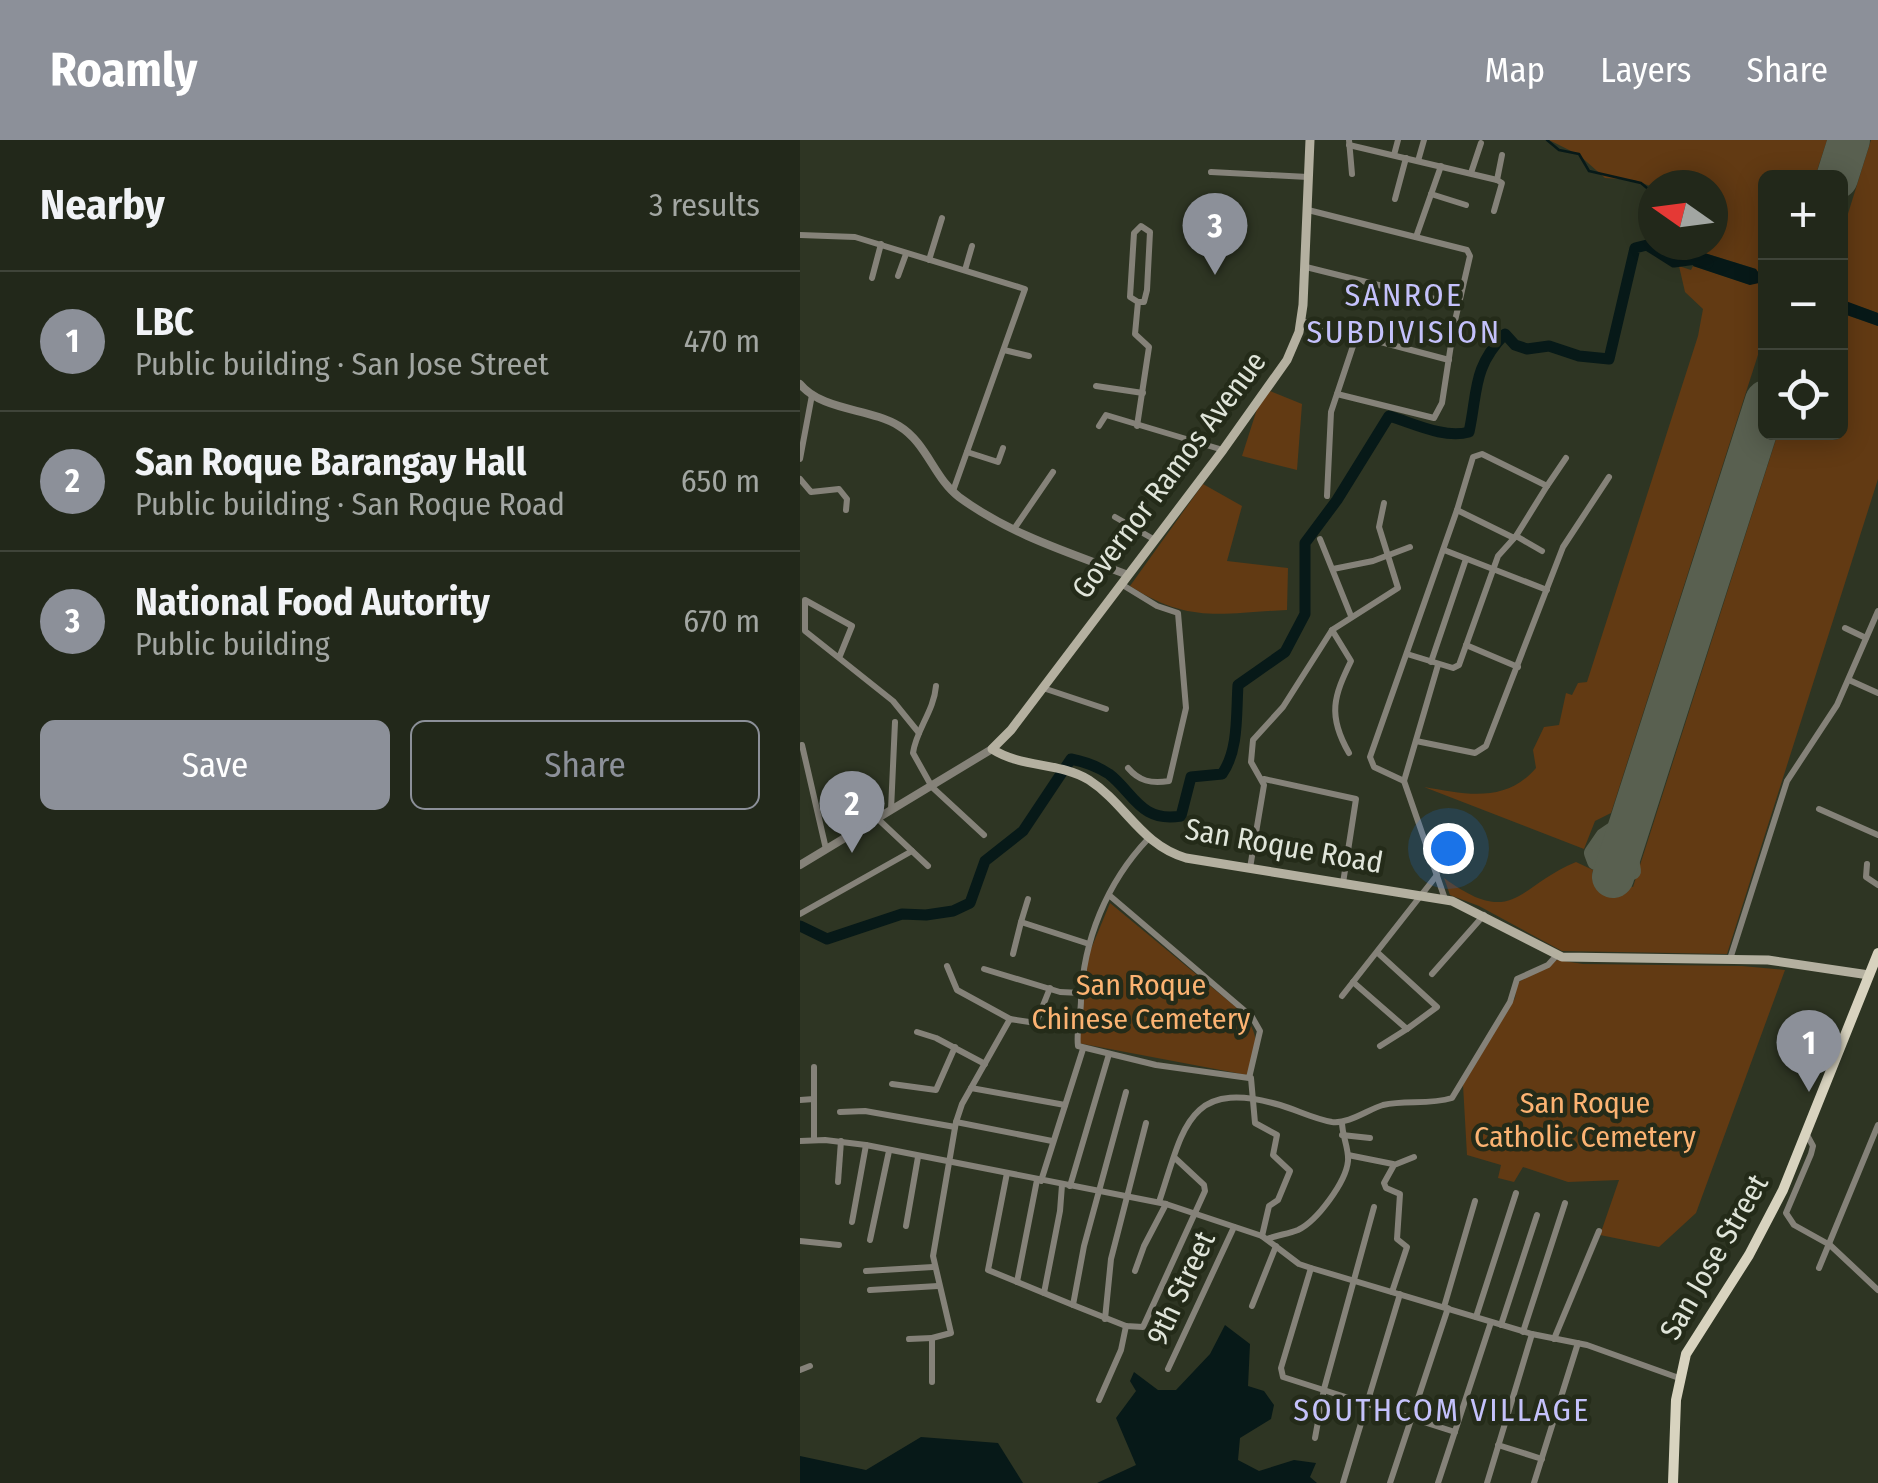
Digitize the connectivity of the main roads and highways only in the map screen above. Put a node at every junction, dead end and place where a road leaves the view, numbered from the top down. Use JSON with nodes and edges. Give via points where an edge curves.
{"nodes":[{"id":1,"x":1310,"y":140,"type":"edge"},
{"id":2,"x":992,"y":749,"type":"joint"},
{"id":3,"x":1878,"y":953,"type":"edge"},
{"id":4,"x":1869,"y":976,"type":"junction"},
{"id":5,"x":1673,"y":1483,"type":"edge"}],
"edges":[{"from":1,"to":2,"type":"main road","name":"Governor Ramos Avenue","via":[[1301,322],[1287,360]]},
{"from":2,"to":4,"type":"main road","name":"San Roque Road","via":[[1094,785],[1148,839],[1175,854],[1446,899],[1557,956],[1788,962]]},
{"from":3,"to":4,"type":"main road","name":"San Jose Street"},
{"from":4,"to":5,"type":"main road","name":"San Jose Street","via":[[1807,1135],[1750,1255],[1691,1344],[1679,1378]]}]}
